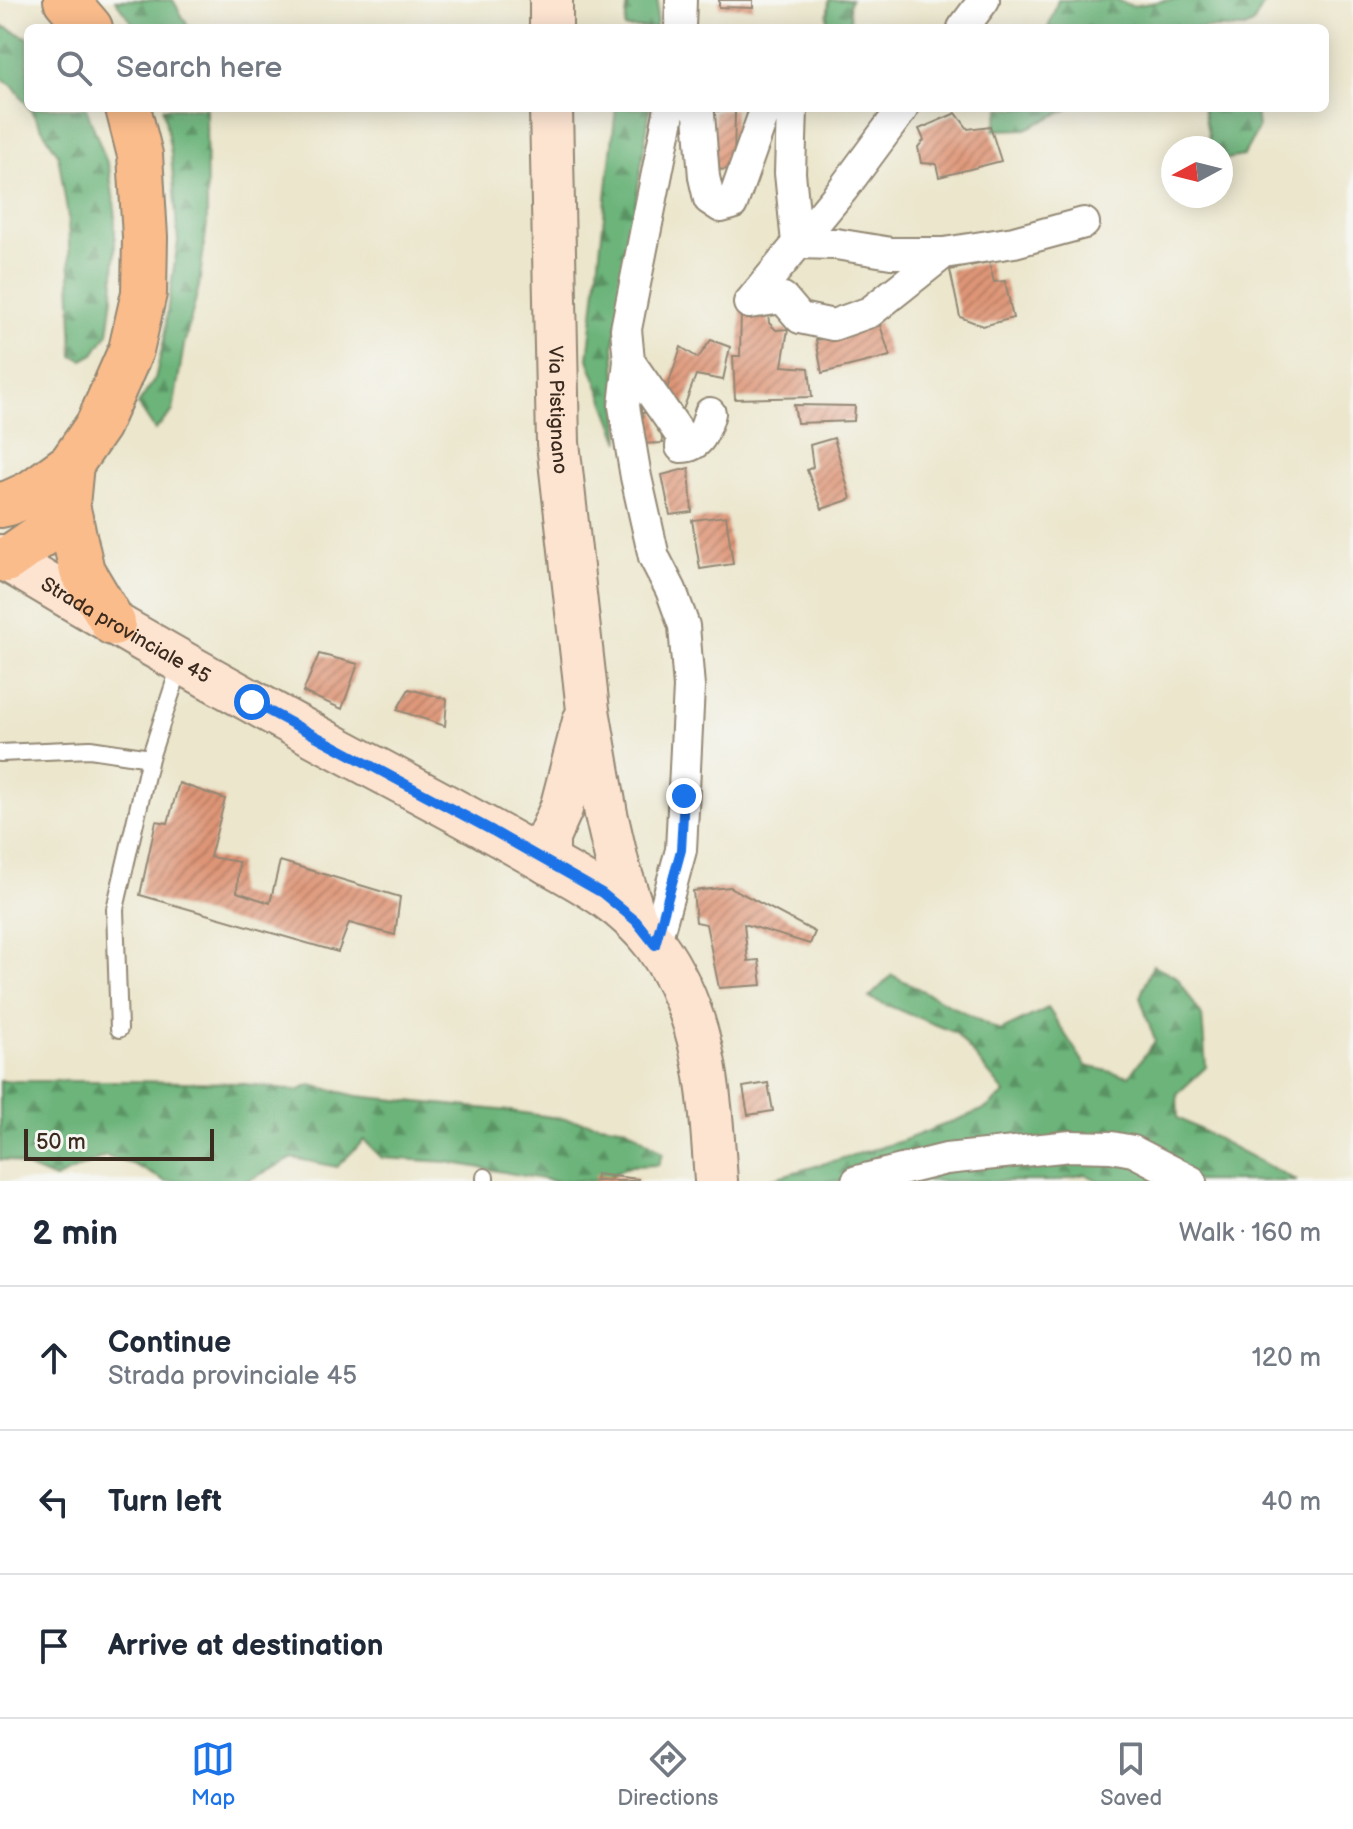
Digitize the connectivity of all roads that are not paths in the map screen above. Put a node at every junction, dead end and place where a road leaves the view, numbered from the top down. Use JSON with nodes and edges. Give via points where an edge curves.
{"nodes":[{"id":1,"x":66,"y":0,"type":"edge"},
{"id":2,"x":551,"y":0,"type":"edge"},
{"id":3,"x":681,"y":0,"type":"edge"},
{"id":4,"x":984,"y":0,"type":"edge"},
{"id":5,"x":87,"y":24,"type":"edge"},
{"id":6,"x":551,"y":24,"type":"edge"},
{"id":7,"x":680,"y":24,"type":"edge"},
{"id":8,"x":966,"y":24,"type":"edge"},
{"id":9,"x":129,"y":112,"type":"edge"},
{"id":10,"x":551,"y":112,"type":"edge"},
{"id":11,"x":669,"y":112,"type":"edge"},
{"id":12,"x":698,"y":112,"type":"edge"},
{"id":13,"x":765,"y":112,"type":"edge"},
{"id":14,"x":792,"y":112,"type":"edge"},
{"id":15,"x":900,"y":112,"type":"edge"},
{"id":16,"x":1084,"y":223,"type":"dead end"},
{"id":17,"x":797,"y":243,"type":"junction"},
{"id":18,"x":944,"y":253,"type":"junction"},
{"id":19,"x":629,"y":361,"type":"junction"},
{"id":20,"x":710,"y":413,"type":"dead end"},
{"id":21,"x":42,"y":492,"type":"edge"},
{"id":22,"x":3,"y":558,"type":"edge"},
{"id":23,"x":113,"y":623,"type":"junction"},
{"id":24,"x":181,"y":662,"type":"junction"},
{"id":25,"x":588,"y":710,"type":"junction"},
{"id":26,"x":0,"y":753,"type":"edge"},
{"id":27,"x":150,"y":758,"type":"junction"},
{"id":28,"x":561,"y":809,"type":"junction"},
{"id":29,"x":606,"y":814,"type":"junction"},
{"id":30,"x":493,"y":831,"type":"junction"},
{"id":31,"x":556,"y":867,"type":"junction"},
{"id":32,"x":646,"y":933,"type":"junction"},
{"id":33,"x":119,"y":1029,"type":"dead end"},
{"id":34,"x":716,"y":1181,"type":"edge"},
{"id":35,"x":857,"y":1181,"type":"edge"},
{"id":36,"x":1191,"y":1181,"type":"edge"}],
"edges":[{"from":1,"to":5,"type":"highway"},
{"from":2,"to":6,"type":"street"},
{"from":3,"to":7,"type":"street"},
{"from":4,"to":8,"type":"street"},
{"from":9,"to":21,"type":"highway","via":[[140,155],[145,237],[144,293],[131,350],[98,425]]},
{"from":10,"to":25,"type":"street","name":"Via Pistignano","via":[[558,443]]},
{"from":11,"to":19,"type":"street","via":[[626,329]]},
{"from":12,"to":13,"type":"street","via":[[709,199],[721,207],[732,204]]},
{"from":14,"to":17,"type":"street","via":[[790,173]]},
{"from":15,"to":17,"type":"street"},
{"from":16,"to":18,"type":"street"},
{"from":17,"to":18,"type":"street"},
{"from":17,"to":18,"type":"street","via":[[749,303],[783,298],[800,318],[833,325],[870,312]]},
{"from":19,"to":20,"type":"street","via":[[682,437],[681,447],[698,442]]},
{"from":19,"to":32,"type":"street","via":[[624,406],[636,477],[654,557],[684,626],[689,687],[681,850]]},
{"from":21,"to":22,"type":"highway","via":[[52,528]]},
{"from":21,"to":23,"type":"highway"},
{"from":22,"to":23,"type":"street","name":"Strada provinciale 45"},
{"from":23,"to":24,"type":"street","name":"Strada provinciale 45"},
{"from":24,"to":27,"type":"lane"},
{"from":24,"to":30,"type":"street","name":"Strada provinciale 45"},
{"from":25,"to":28,"type":"street"},
{"from":25,"to":29,"type":"street","name":"Via Pistignano"},
{"from":26,"to":27,"type":"lane","via":[[90,749]]},
{"from":27,"to":33,"type":"lane","via":[[115,909]]},
{"from":28,"to":30,"type":"street","via":[[524,828]]},
{"from":28,"to":31,"type":"street","via":[[548,838]]},
{"from":29,"to":31,"type":"street","via":[[586,854]]},
{"from":29,"to":32,"type":"street","name":"Via Pistignano","via":[[618,866]]},
{"from":30,"to":31,"type":"street","name":"Strada provinciale 45"},
{"from":31,"to":32,"type":"street","name":"Strada provinciale 45","via":[[602,893]]},
{"from":32,"to":34,"type":"street","name":"Strada provinciale 45","via":[[684,992],[697,1027]]},
{"from":35,"to":36,"type":"street","via":[[946,1159],[1071,1146],[1133,1151]]}]}
